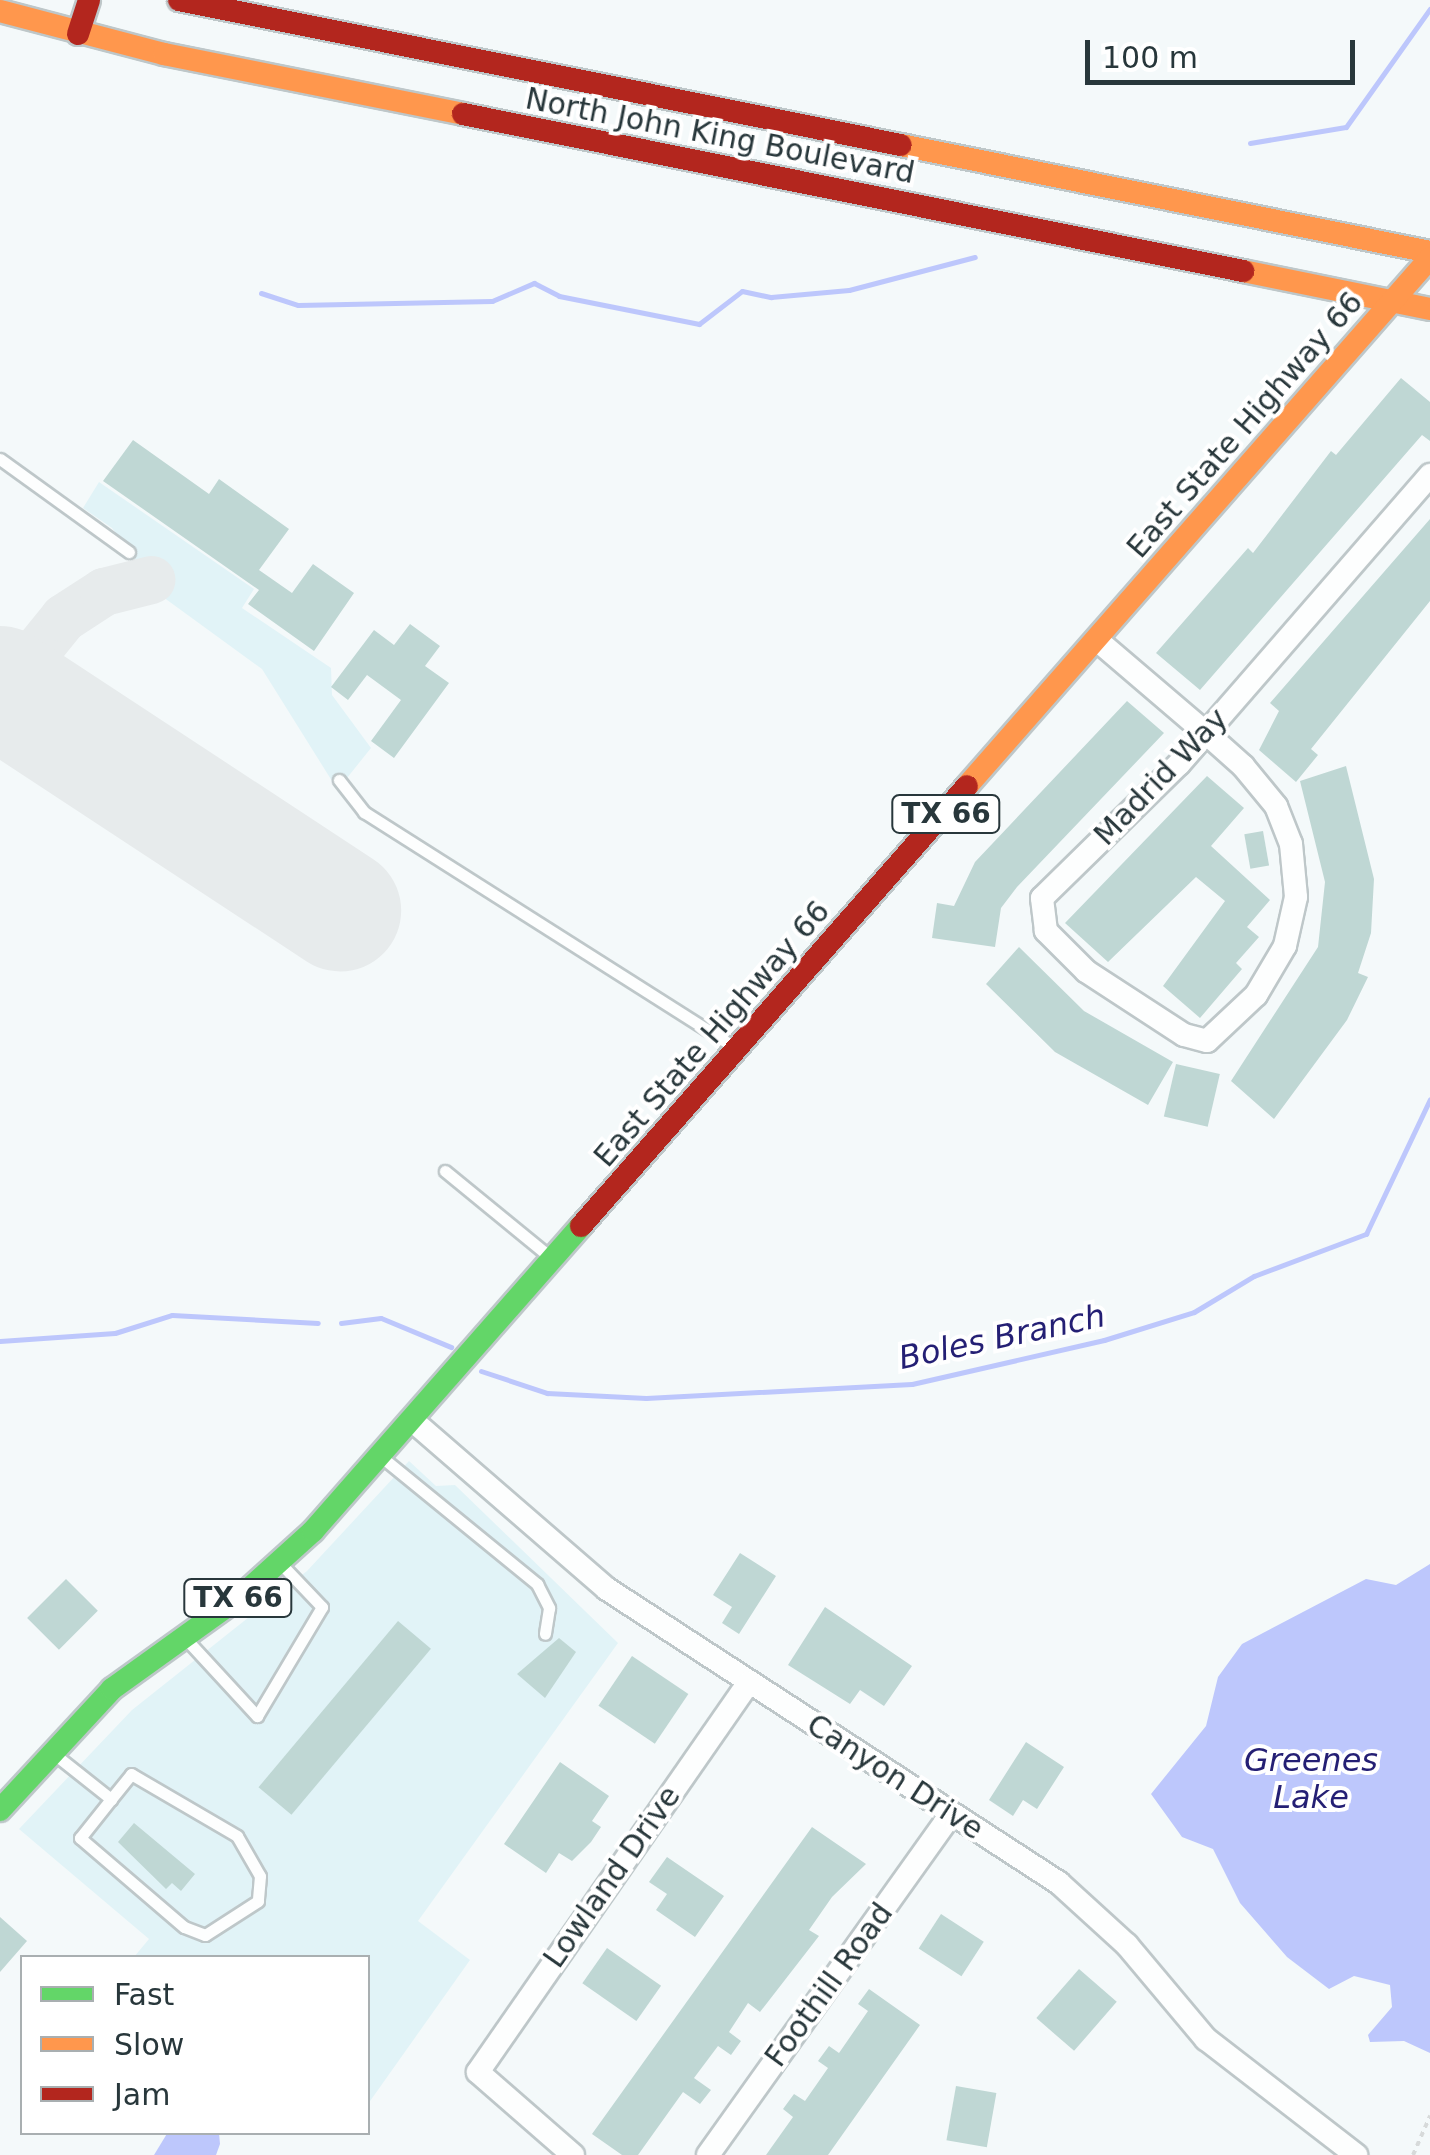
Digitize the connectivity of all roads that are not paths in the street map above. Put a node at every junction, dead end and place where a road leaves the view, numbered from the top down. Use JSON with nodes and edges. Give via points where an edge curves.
{"nodes":[{"id":1,"x":89,"y":0,"type":"edge"},
{"id":2,"x":179,"y":0,"type":"edge"},
{"id":3,"x":0,"y":11,"type":"edge"},
{"id":4,"x":78,"y":34,"type":"junction"},
{"id":5,"x":1430,"y":255,"type":"edge"},
{"id":6,"x":1391,"y":302,"type":"junction"},
{"id":7,"x":1430,"y":309,"type":"edge"},
{"id":8,"x":0,"y":459,"type":"edge"},
{"id":9,"x":1428,"y":482,"type":"edge"},
{"id":10,"x":129,"y":552,"type":"dead end"},
{"id":11,"x":1097,"y":640,"type":"junction"},
{"id":12,"x":1206,"y":733,"type":"junction"},
{"id":13,"x":340,"y":780,"type":"dead end"},
{"id":14,"x":738,"y":1051,"type":"junction"},
{"id":15,"x":444,"y":1171,"type":"dead end"},
{"id":16,"x":554,"y":1260,"type":"junction"},
{"id":17,"x":412,"y":1421,"type":"junction"},
{"id":18,"x":381,"y":1456,"type":"junction"},
{"id":19,"x":280,"y":1564,"type":"junction"},
{"id":20,"x":545,"y":1634,"type":"dead end"},
{"id":21,"x":184,"y":1636,"type":"junction"},
{"id":22,"x":748,"y":1682,"type":"junction"},
{"id":23,"x":51,"y":1751,"type":"junction"},
{"id":24,"x":4,"y":1797,"type":"edge"},
{"id":25,"x":111,"y":1799,"type":"junction"},
{"id":26,"x":951,"y":1814,"type":"junction"},
{"id":27,"x":573,"y":2155,"type":"edge"},
{"id":28,"x":708,"y":2155,"type":"edge"},
{"id":29,"x":1356,"y":2155,"type":"edge"}],
"edges":[{"from":1,"to":4,"type":"main road"},
{"from":2,"to":5,"type":"main road","name":"North John King Boulevard"},
{"from":3,"to":4,"type":"main road","name":"North John King Boulevard"},
{"from":4,"to":6,"type":"main road","name":"North John King Boulevard"},
{"from":5,"to":6,"type":"main road","name":"East State Highway 66","number":"TX 66"},
{"from":6,"to":7,"type":"main road","name":"North John King Boulevard"},
{"from":6,"to":11,"type":"main road","name":"East State Highway 66","number":"TX 66"},
{"from":8,"to":10,"type":"lane"},
{"from":9,"to":12,"type":"street","name":"Madrid Way"},
{"from":11,"to":12,"type":"street"},
{"from":11,"to":14,"type":"main road","name":"East State Highway 66","number":"TX 66"},
{"from":12,"to":12,"type":"street","name":"Madrid Way","via":[[1038,906],[1046,931],[1086,970],[1207,1041],[1226,1030],[1274,970],[1296,897],[1291,844],[1276,806]]},
{"from":13,"to":14,"type":"lane","via":[[364,812]]},
{"from":14,"to":16,"type":"main road","name":"East State Highway 66","number":"TX 66"},
{"from":15,"to":16,"type":"lane"},
{"from":16,"to":17,"type":"main road","name":"East State Highway 66","number":"TX 66"},
{"from":17,"to":18,"type":"main road","name":"East State Highway 66","number":"TX 66"},
{"from":17,"to":22,"type":"street","name":"Canyon Drive","via":[[574,1563]]},
{"from":18,"to":19,"type":"main road","name":"East State Highway 66","number":"TX 66"},
{"from":18,"to":20,"type":"lane","via":[[536,1584],[549,1608]]},
{"from":19,"to":21,"type":"main road","name":"East State Highway 66","number":"TX 66"},
{"from":19,"to":21,"type":"lane","via":[[322,1606],[258,1716],[202,1665]]},
{"from":21,"to":23,"type":"main road","name":"East State Highway 66","number":"TX 66","via":[[112,1689]]},
{"from":22,"to":26,"type":"street","name":"Canyon Drive"},
{"from":22,"to":27,"type":"street","name":"Lowland Drive","via":[[478,2072]]},
{"from":23,"to":24,"type":"main road","name":"East State Highway 66","number":"TX 66"},
{"from":23,"to":25,"type":"lane"},
{"from":25,"to":25,"type":"lane","via":[[131,1774],[237,1836],[260,1876],[258,1901],[205,1935],[184,1927],[80,1838]]},
{"from":26,"to":28,"type":"street","name":"Foothill Road"},
{"from":26,"to":29,"type":"street","name":"Canyon Drive","via":[[1094,1912],[1206,2039]]}]}
